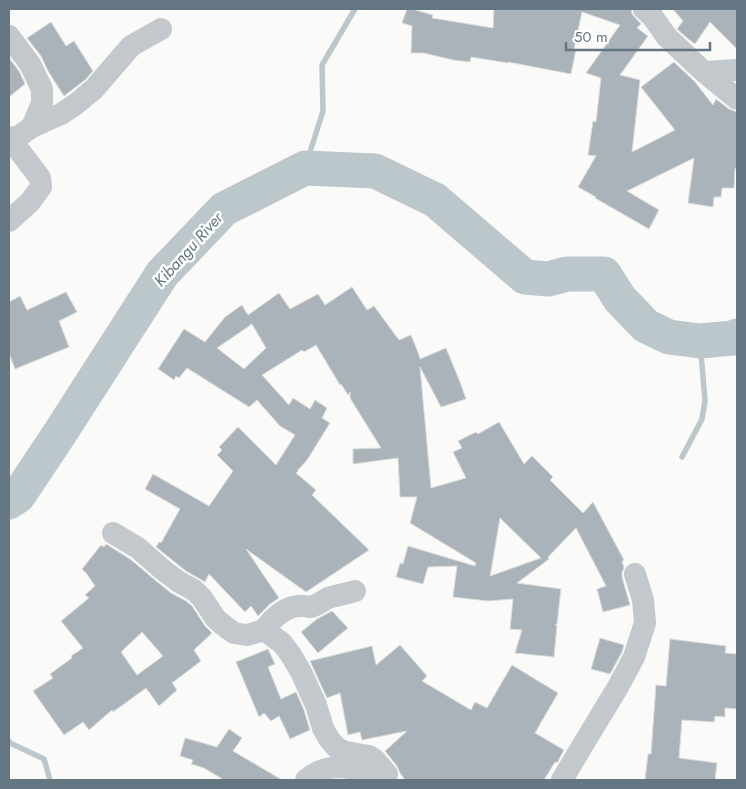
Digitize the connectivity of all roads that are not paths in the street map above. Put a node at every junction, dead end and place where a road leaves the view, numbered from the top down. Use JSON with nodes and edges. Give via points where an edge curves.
{"nodes":[{"id":1,"x":644,"y":9,"type":"edge"},
{"id":2,"x":162,"y":29,"type":"dead end"},
{"id":3,"x":9,"y":36,"type":"edge"},
{"id":4,"x":737,"y":70,"type":"edge"},
{"id":5,"x":704,"y":72,"type":"junction"},
{"id":6,"x":737,"y":99,"type":"edge"},
{"id":7,"x":32,"y":127,"type":"junction"},
{"id":8,"x":10,"y":139,"type":"edge"},
{"id":9,"x":9,"y":221,"type":"edge"},
{"id":10,"x":113,"y":533,"type":"dead end"},
{"id":11,"x":635,"y":574,"type":"dead end"},
{"id":12,"x":355,"y":591,"type":"dead end"},
{"id":13,"x":264,"y":630,"type":"junction"},
{"id":14,"x":389,"y":777,"type":"edge"},
{"id":15,"x":306,"y":780,"type":"edge"},
{"id":16,"x":562,"y":780,"type":"edge"}],
"edges":[{"from":1,"to":5,"type":"street","via":[[667,37]]},
{"from":2,"to":7,"type":"street","via":[[131,46],[94,89],[76,104]]},
{"from":3,"to":7,"type":"street","via":[[30,64],[42,89],[42,103]]},
{"from":4,"to":5,"type":"street"},
{"from":5,"to":6,"type":"street"},
{"from":7,"to":8,"type":"street"},
{"from":8,"to":9,"type":"street","via":[[40,178],[41,187]]},
{"from":10,"to":13,"type":"street","via":[[138,548],[174,579],[194,590],[216,620],[234,633],[247,635]]},
{"from":11,"to":16,"type":"street","via":[[643,600],[645,623],[634,657]]},
{"from":12,"to":13,"type":"street","via":[[333,596],[312,607],[293,607],[272,619]]},
{"from":13,"to":14,"type":"street","via":[[282,643],[291,655],[329,739],[346,752],[375,760]]},
{"from":14,"to":15,"type":"street","via":[[345,766],[321,770]]}]}
